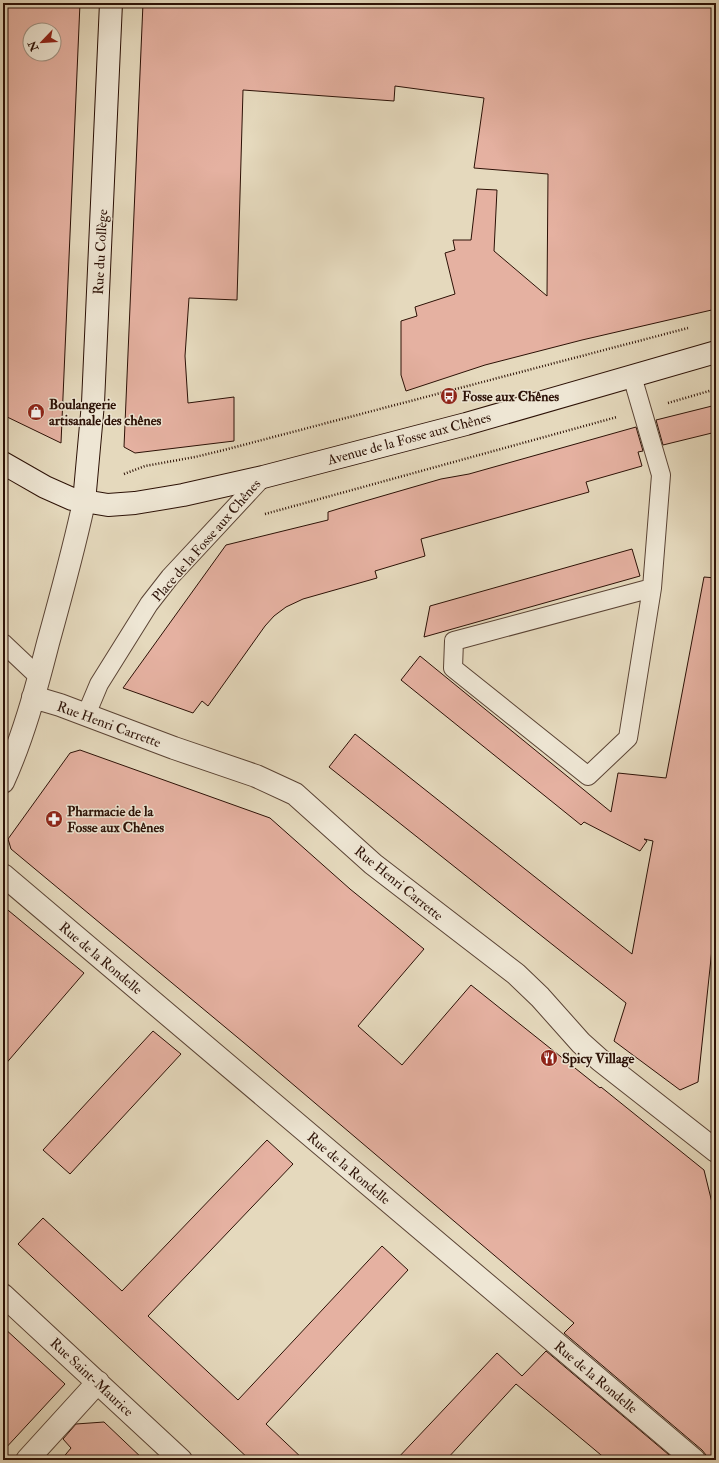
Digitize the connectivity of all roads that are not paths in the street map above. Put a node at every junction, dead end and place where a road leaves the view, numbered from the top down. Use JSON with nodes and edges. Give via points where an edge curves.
{"nodes":[{"id":1,"x":111,"y":3,"type":"edge"},
{"id":2,"x":716,"y":352,"type":"edge"},
{"id":3,"x":632,"y":376,"type":"junction"},
{"id":4,"x":3,"y":463,"type":"edge"},
{"id":5,"x":263,"y":477,"type":"junction"},
{"id":6,"x":84,"y":502,"type":"junction"},
{"id":7,"x":652,"y":588,"type":"junction"},
{"id":8,"x":3,"y":643,"type":"edge"},
{"id":9,"x":36,"y":687,"type":"junction"},
{"id":10,"x":86,"y":715,"type":"junction"},
{"id":11,"x":11,"y":736,"type":"edge"},
{"id":12,"x":3,"y":782,"type":"edge"},
{"id":13,"x":3,"y":875,"type":"edge"},
{"id":14,"x":716,"y":1151,"type":"edge"},
{"id":15,"x":3,"y":1295,"type":"edge"},
{"id":16,"x":98,"y":1382,"type":"junction"},
{"id":17,"x":26,"y":1460,"type":"edge"},
{"id":18,"x":181,"y":1460,"type":"edge"},
{"id":19,"x":694,"y":1460,"type":"edge"}],
"edges":[{"from":1,"to":6,"type":"street","name":"Rue du Collège","via":[[93,403]]},
{"from":2,"to":3,"type":"street","name":"Avenue de la Fosse aux Chênes"},
{"from":3,"to":5,"type":"street","name":"Avenue de la Fosse aux Chênes","via":[[466,424]]},
{"from":3,"to":7,"type":"lane","via":[[661,475]]},
{"from":4,"to":6,"type":"street","name":"Place de la Fosse aux Chênes","via":[[45,487]]},
{"from":5,"to":6,"type":"street","name":"Place de la Fosse aux Chênes","via":[[135,504],[108,505]]},
{"from":5,"to":10,"type":"lane","name":"Place de la Fosse aux Chênes","via":[[170,577],[149,604],[99,684]]},
{"from":6,"to":9,"type":"street"},
{"from":7,"to":7,"type":"lane","via":[[628,738],[588,776],[453,668],[454,641]]},
{"from":8,"to":9,"type":"lane"},
{"from":9,"to":10,"type":"street","name":"Rue Henri Carrette"},
{"from":9,"to":11,"type":"street"},
{"from":10,"to":14,"type":"street","name":"Rue Henri Carrette","via":[[256,776],[295,794],[373,864],[516,974],[600,1060]]},
{"from":11,"to":12,"type":"street","via":[[11,764]]},
{"from":13,"to":19,"type":"street","name":"Rue de la Rondelle"},
{"from":15,"to":16,"type":"street","name":"Rue Saint-Maurice"},
{"from":16,"to":17,"type":"street"},
{"from":16,"to":18,"type":"street","name":"Rue Saint-Maurice"}]}
